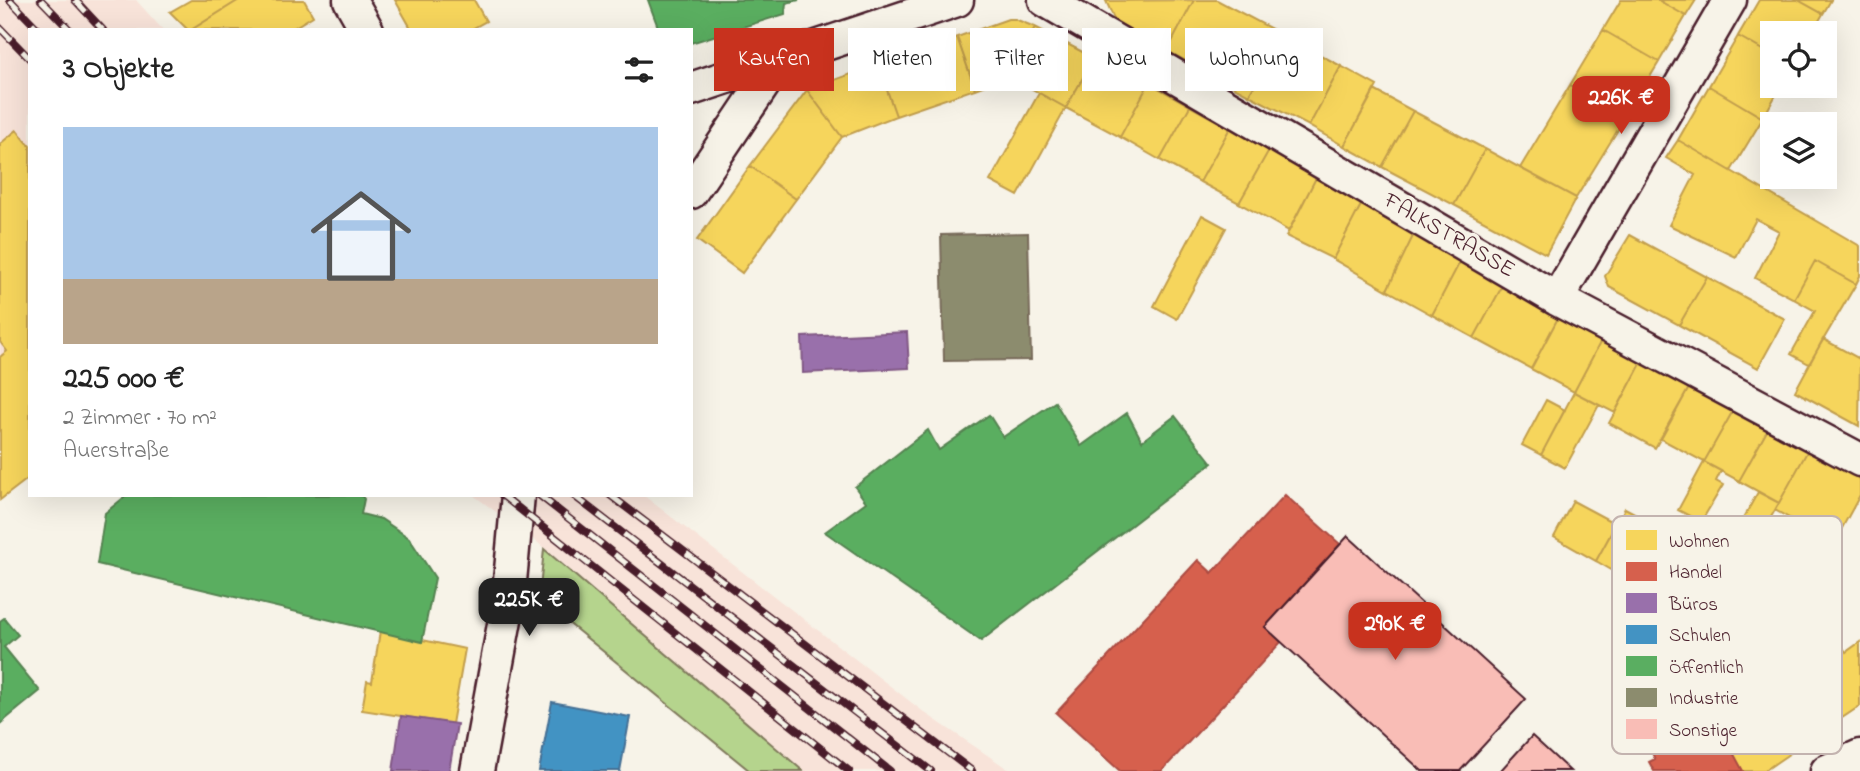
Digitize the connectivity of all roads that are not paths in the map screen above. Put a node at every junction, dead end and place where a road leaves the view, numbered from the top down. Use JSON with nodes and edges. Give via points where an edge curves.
{"nodes":[{"id":1,"x":350,"y":0,"type":"edge"},
{"id":2,"x":957,"y":0,"type":"edge"},
{"id":3,"x":1045,"y":0,"type":"edge"},
{"id":4,"x":1730,"y":0,"type":"edge"},
{"id":5,"x":366,"y":28,"type":"edge"},
{"id":6,"x":834,"y":40,"type":"edge"},
{"id":7,"x":714,"y":81,"type":"edge"},
{"id":8,"x":693,"y":88,"type":"edge"},
{"id":9,"x":758,"y":91,"type":"edge"},
{"id":10,"x":693,"y":189,"type":"edge"},
{"id":11,"x":1557,"y":299,"type":"junction"},
{"id":12,"x":1860,"y":460,"type":"edge"},
{"id":13,"x":518,"y":497,"type":"edge"},
{"id":14,"x":1860,"y":757,"type":"edge"},
{"id":15,"x":477,"y":771,"type":"edge"},
{"id":16,"x":1827,"y":771,"type":"edge"}],
"edges":[{"from":1,"to":5,"type":"street"},
{"from":2,"to":6,"type":"street"},
{"from":3,"to":11,"type":"street","name":"FALKSTRASSE"},
{"from":4,"to":11,"type":"street"},
{"from":7,"to":8,"type":"street"},
{"from":9,"to":10,"type":"street"},
{"from":11,"to":12,"type":"street","name":"FALKSTRASSE"},
{"from":13,"to":15,"type":"street","via":[[508,603]]},
{"from":14,"to":16,"type":"street"}]}
